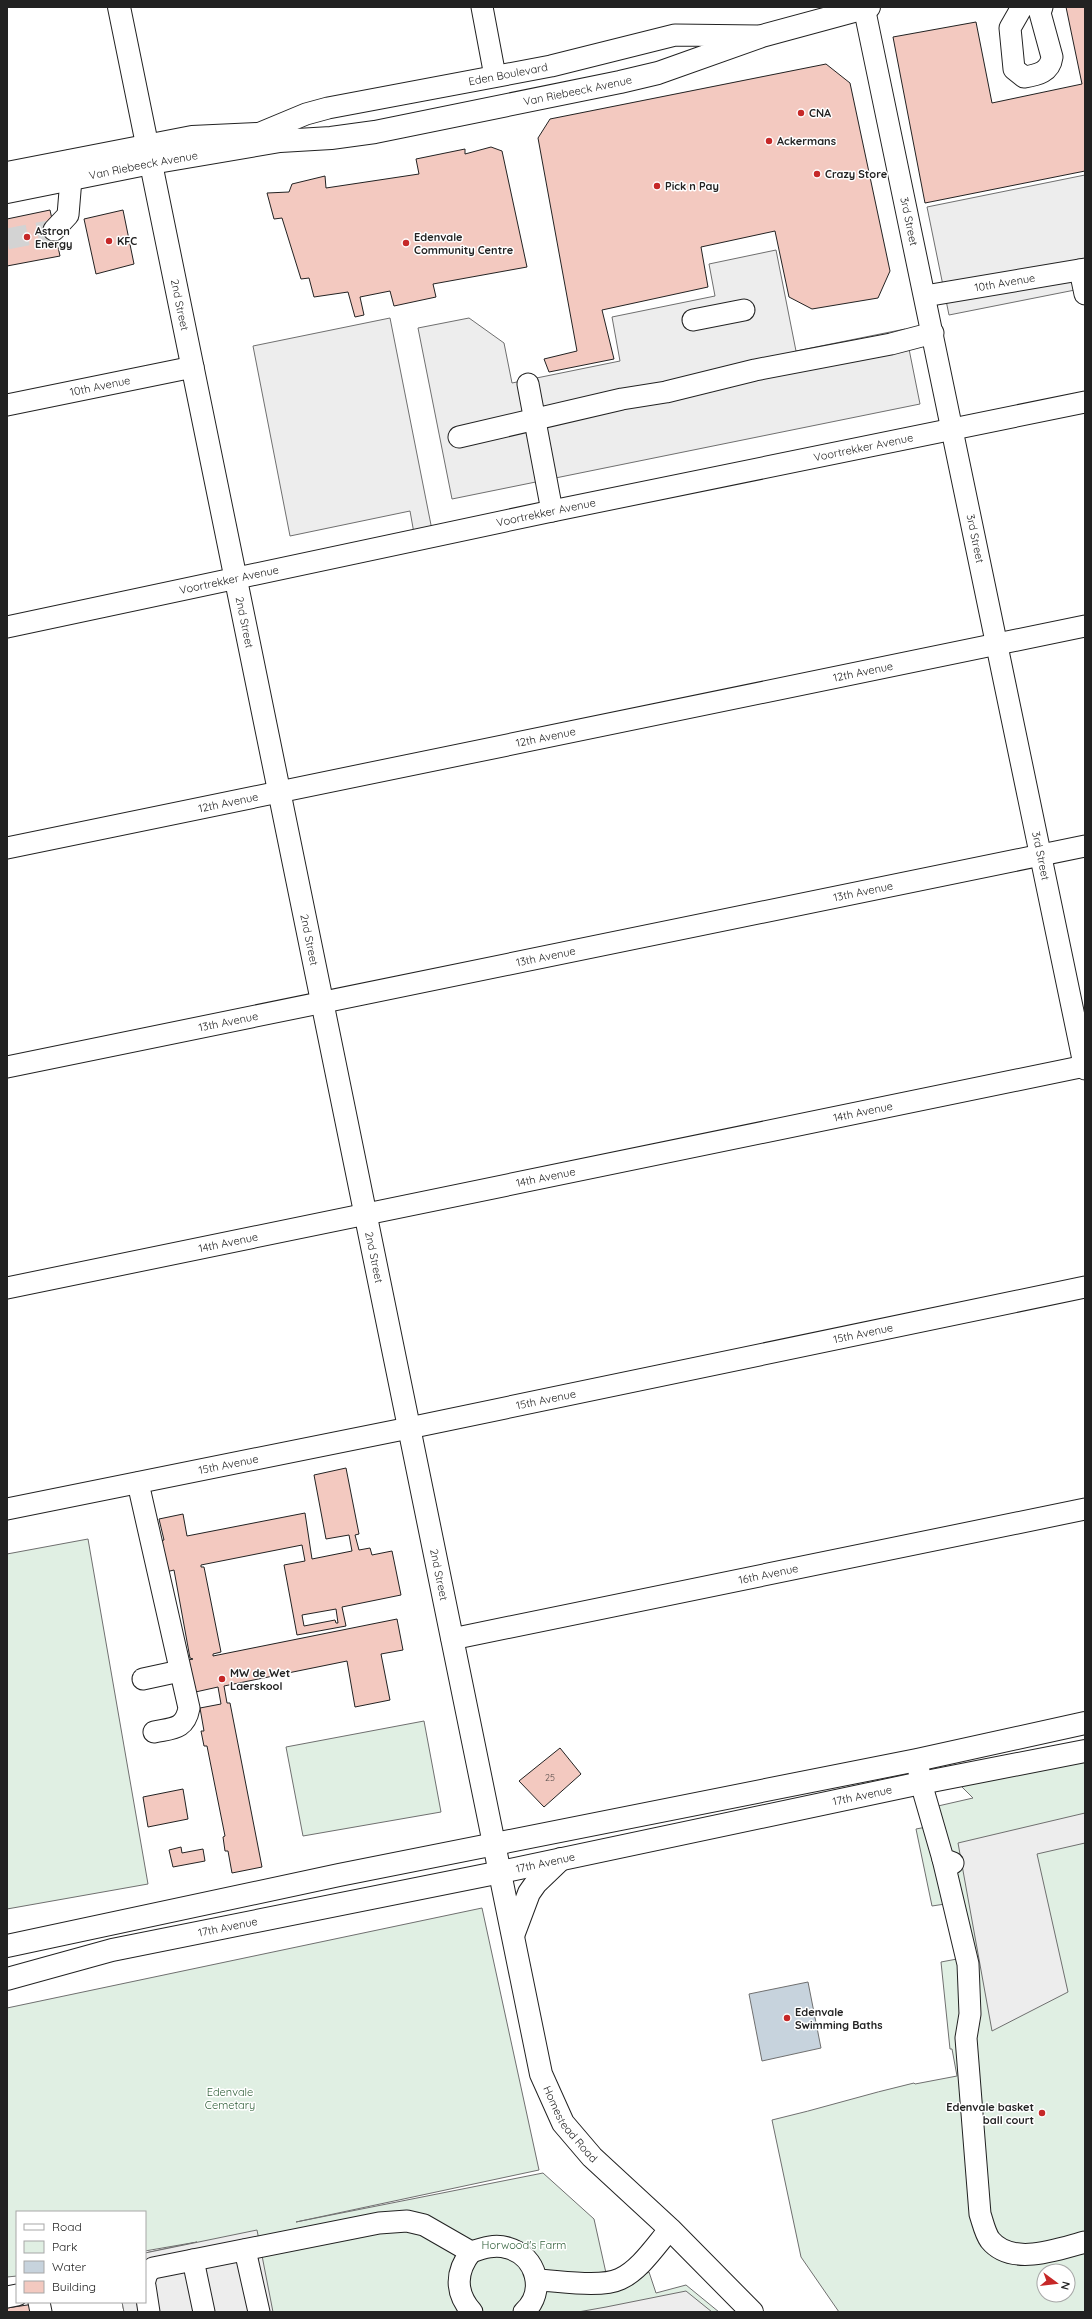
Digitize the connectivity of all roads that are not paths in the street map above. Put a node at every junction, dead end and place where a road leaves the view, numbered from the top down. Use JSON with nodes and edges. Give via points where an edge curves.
{"nodes":[{"id":1,"x":119,"y":7,"type":"edge"},
{"id":2,"x":482,"y":7,"type":"edge"},
{"id":3,"x":866,"y":7,"type":"edge"},
{"id":4,"x":1022,"y":7,"type":"edge"},
{"id":5,"x":1042,"y":7,"type":"edge"},
{"id":6,"x":762,"y":36,"type":"junction"},
{"id":7,"x":495,"y":76,"type":"junction"},
{"id":8,"x":258,"y":134,"type":"junction"},
{"id":9,"x":280,"y":141,"type":"junction"},
{"id":10,"x":149,"y":154,"type":"junction"},
{"id":11,"x":70,"y":170,"type":"junction"},
{"id":12,"x":7,"y":173,"type":"edge"},
{"id":13,"x":7,"y":192,"type":"edge"},
{"id":14,"x":54,"y":230,"type":"tunnel mouth"},
{"id":15,"x":1083,"y":269,"type":"edge"},
{"id":16,"x":1085,"y":294,"type":"edge"},
{"id":17,"x":925,"y":296,"type":"junction"},
{"id":18,"x":744,"y":310,"type":"dead end"},
{"id":19,"x":693,"y":320,"type":"dead end"},
{"id":20,"x":933,"y":333,"type":"junction"},
{"id":21,"x":193,"y":367,"type":"junction"},
{"id":22,"x":528,"y":384,"type":"dead end"},
{"id":23,"x":1085,"y":402,"type":"edge"},
{"id":24,"x":7,"y":405,"type":"edge"},
{"id":25,"x":535,"y":418,"type":"junction"},
{"id":26,"x":954,"y":429,"type":"junction"},
{"id":27,"x":459,"y":437,"type":"dead end"},
{"id":28,"x":552,"y":511,"type":"junction"},
{"id":29,"x":236,"y":579,"type":"junction"},
{"id":30,"x":1085,"y":626,"type":"edge"},
{"id":31,"x":7,"y":627,"type":"edge"},
{"id":32,"x":996,"y":644,"type":"junction"},
{"id":33,"x":278,"y":792,"type":"junction"},
{"id":34,"x":1085,"y":846,"type":"edge"},
{"id":35,"x":7,"y":848,"type":"edge"},
{"id":36,"x":1040,"y":855,"type":"junction"},
{"id":37,"x":323,"y":1003,"type":"junction"},
{"id":38,"x":7,"y":1067,"type":"edge"},
{"id":39,"x":1085,"y":1067,"type":"edge"},
{"id":40,"x":367,"y":1214,"type":"junction"},
{"id":41,"x":1085,"y":1287,"type":"edge"},
{"id":42,"x":7,"y":1288,"type":"edge"},
{"id":43,"x":409,"y":1428,"type":"junction"},
{"id":44,"x":138,"y":1483,"type":"junction"},
{"id":45,"x":7,"y":1509,"type":"edge"},
{"id":46,"x":1085,"y":1509,"type":"edge"},
{"id":47,"x":452,"y":1639,"type":"junction"},
{"id":48,"x":180,"y":1671,"type":"junction"},
{"id":49,"x":143,"y":1679,"type":"dead end"},
{"id":50,"x":1085,"y":1723,"type":"edge"},
{"id":51,"x":154,"y":1732,"type":"dead end"},
{"id":52,"x":1085,"y":1751,"type":"edge"},
{"id":53,"x":917,"y":1760,"type":"junction"},
{"id":54,"x":921,"y":1783,"type":"junction"},
{"id":55,"x":494,"y":1845,"type":"junction"},
{"id":56,"x":561,"y":1859,"type":"junction"},
{"id":57,"x":501,"y":1872,"type":"junction"},
{"id":58,"x":514,"y":1933,"type":"junction"},
{"id":59,"x":7,"y":1946,"type":"edge"},
{"id":60,"x":7,"y":1979,"type":"edge"},
{"id":61,"x":670,"y":2229,"type":"junction"},
{"id":62,"x":1085,"y":2242,"type":"edge"},
{"id":63,"x":245,"y":2250,"type":"junction"},
{"id":64,"x":471,"y":2252,"type":"junction"},
{"id":65,"x":193,"y":2260,"type":"junction"},
{"id":66,"x":146,"y":2276,"type":"edge"},
{"id":67,"x":538,"y":2280,"type":"junction"},
{"id":68,"x":146,"y":2292,"type":"edge"},
{"id":69,"x":149,"y":2312,"type":"edge"},
{"id":70,"x":204,"y":2312,"type":"edge"},
{"id":71,"x":259,"y":2312,"type":"edge"},
{"id":72,"x":472,"y":2312,"type":"edge"},
{"id":73,"x":524,"y":2312,"type":"edge"},
{"id":74,"x":752,"y":2312,"type":"edge"}],
"edges":[{"from":1,"to":10,"type":"main road","name":"2nd Street"},
{"from":2,"to":7,"type":"street"},
{"from":3,"to":6,"type":"main road","name":"Van Riebeeck Avenue"},
{"from":3,"to":17,"type":"street","name":"3rd Street"},
{"from":4,"to":5,"type":"street","via":[[1010,28],[1014,69],[1024,76],[1035,76],[1045,71],[1051,64],[1052,57],[1040,13]]},
{"from":6,"to":7,"type":"street","name":"Eden Boulevard","via":[[675,35],[551,66]]},
{"from":6,"to":9,"type":"main road","name":"Van Riebeeck Avenue","via":[[658,73],[375,132]]},
{"from":7,"to":8,"type":"street","name":"Eden Boulevard","via":[[328,108]]},
{"from":8,"to":9,"type":"main road","name":"Van Riebeeck Avenue"},
{"from":8,"to":10,"type":"main road","name":"Van Riebeeck Avenue","via":[[209,135]]},
{"from":9,"to":10,"type":"main road","name":"Van Riebeeck Avenue"},
{"from":10,"to":11,"type":"main road","name":"Van Riebeeck Avenue"},
{"from":10,"to":21,"type":"main road","name":"2nd Street"},
{"from":11,"to":12,"type":"main road","name":"Van Riebeeck Avenue"},
{"from":11,"to":13,"type":"main road","name":"Van Riebeeck Avenue"},
{"from":11,"to":14,"type":"street","via":[[68,214]]},
{"from":15,"to":16,"type":"street"},
{"from":15,"to":17,"type":"street","name":"10th Avenue"},
{"from":17,"to":20,"type":"street","name":"3rd Street"},
{"from":18,"to":19,"type":"street"},
{"from":20,"to":25,"type":"street"},
{"from":20,"to":26,"type":"street","name":"3rd Street"},
{"from":21,"to":24,"type":"street","name":"10th Avenue"},
{"from":21,"to":29,"type":"main road","name":"2nd Street"},
{"from":22,"to":25,"type":"street"},
{"from":23,"to":26,"type":"street","name":"Voortrekker Avenue"},
{"from":25,"to":27,"type":"street"},
{"from":25,"to":28,"type":"street"},
{"from":26,"to":28,"type":"street","name":"Voortrekker Avenue"},
{"from":26,"to":32,"type":"street","name":"3rd Street"},
{"from":28,"to":29,"type":"street","name":"Voortrekker Avenue"},
{"from":29,"to":31,"type":"street","name":"Voortrekker Avenue"},
{"from":29,"to":33,"type":"main road","name":"2nd Street"},
{"from":30,"to":32,"type":"street","name":"12th Avenue"},
{"from":32,"to":33,"type":"street","name":"12th Avenue"},
{"from":32,"to":36,"type":"street","name":"3rd Street"},
{"from":33,"to":35,"type":"street","name":"12th Avenue"},
{"from":33,"to":37,"type":"main road","name":"2nd Street"},
{"from":34,"to":36,"type":"street","name":"13th Avenue"},
{"from":36,"to":37,"type":"street","name":"13th Avenue"},
{"from":36,"to":39,"type":"street","name":"3rd Street"},
{"from":37,"to":38,"type":"street","name":"13th Avenue"},
{"from":37,"to":40,"type":"main road","name":"2nd Street"},
{"from":39,"to":40,"type":"street","name":"14th Avenue"},
{"from":40,"to":42,"type":"street","name":"14th Avenue"},
{"from":40,"to":43,"type":"main road","name":"2nd Street"},
{"from":41,"to":43,"type":"street","name":"15th Avenue"},
{"from":43,"to":44,"type":"street","name":"15th Avenue"},
{"from":43,"to":47,"type":"main road","name":"2nd Street"},
{"from":44,"to":45,"type":"street","name":"15th Avenue"},
{"from":44,"to":48,"type":"street"},
{"from":46,"to":47,"type":"street","name":"16th Avenue"},
{"from":47,"to":55,"type":"main road","name":"2nd Street"},
{"from":48,"to":49,"type":"street"},
{"from":48,"to":51,"type":"street","via":[[188,1698],[187,1718],[180,1727]]},
{"from":50,"to":53,"type":"main road"},
{"from":52,"to":54,"type":"main road","name":"17th Avenue"},
{"from":53,"to":54,"type":"street"},
{"from":53,"to":55,"type":"main road"},
{"from":54,"to":56,"type":"main road","name":"17th Avenue"},
{"from":54,"to":62,"type":"street","via":[[948,1861],[968,1964],[970,2014],[966,2038],[969,2087],[978,2199],[985,2231],[997,2247],[1022,2255]]},
{"from":55,"to":57,"type":"main road","name":"2nd Street"},
{"from":55,"to":59,"type":"main road"},
{"from":56,"to":57,"type":"main road","name":"17th Avenue"},
{"from":56,"to":58,"type":"main road","via":[[529,1893]]},
{"from":57,"to":58,"type":"main road","name":"Homestead Road"},
{"from":57,"to":60,"type":"main road","name":"17th Avenue","via":[[112,1950]]},
{"from":58,"to":61,"type":"main road","name":"Homestead Road","via":[[541,2074],[563,2123],[592,2157]]},
{"from":61,"to":67,"type":"street","via":[[638,2266],[620,2279],[602,2283]]},
{"from":61,"to":74,"type":"main road","name":"Homestead Road"},
{"from":63,"to":64,"type":"street","via":[[380,2223],[407,2221],[424,2225]]},
{"from":63,"to":65,"type":"street"},
{"from":63,"to":71,"type":"street"},
{"from":64,"to":67,"type":"street","via":[[489,2246],[508,2248],[524,2258]]},
{"from":64,"to":72,"type":"street","via":[[462,2266],[458,2283],[460,2294]]},
{"from":65,"to":66,"type":"street","via":[[153,2268]]},
{"from":65,"to":70,"type":"street"},
{"from":67,"to":73,"type":"street","via":[[537,2292]]},
{"from":68,"to":69,"type":"street"}]}
